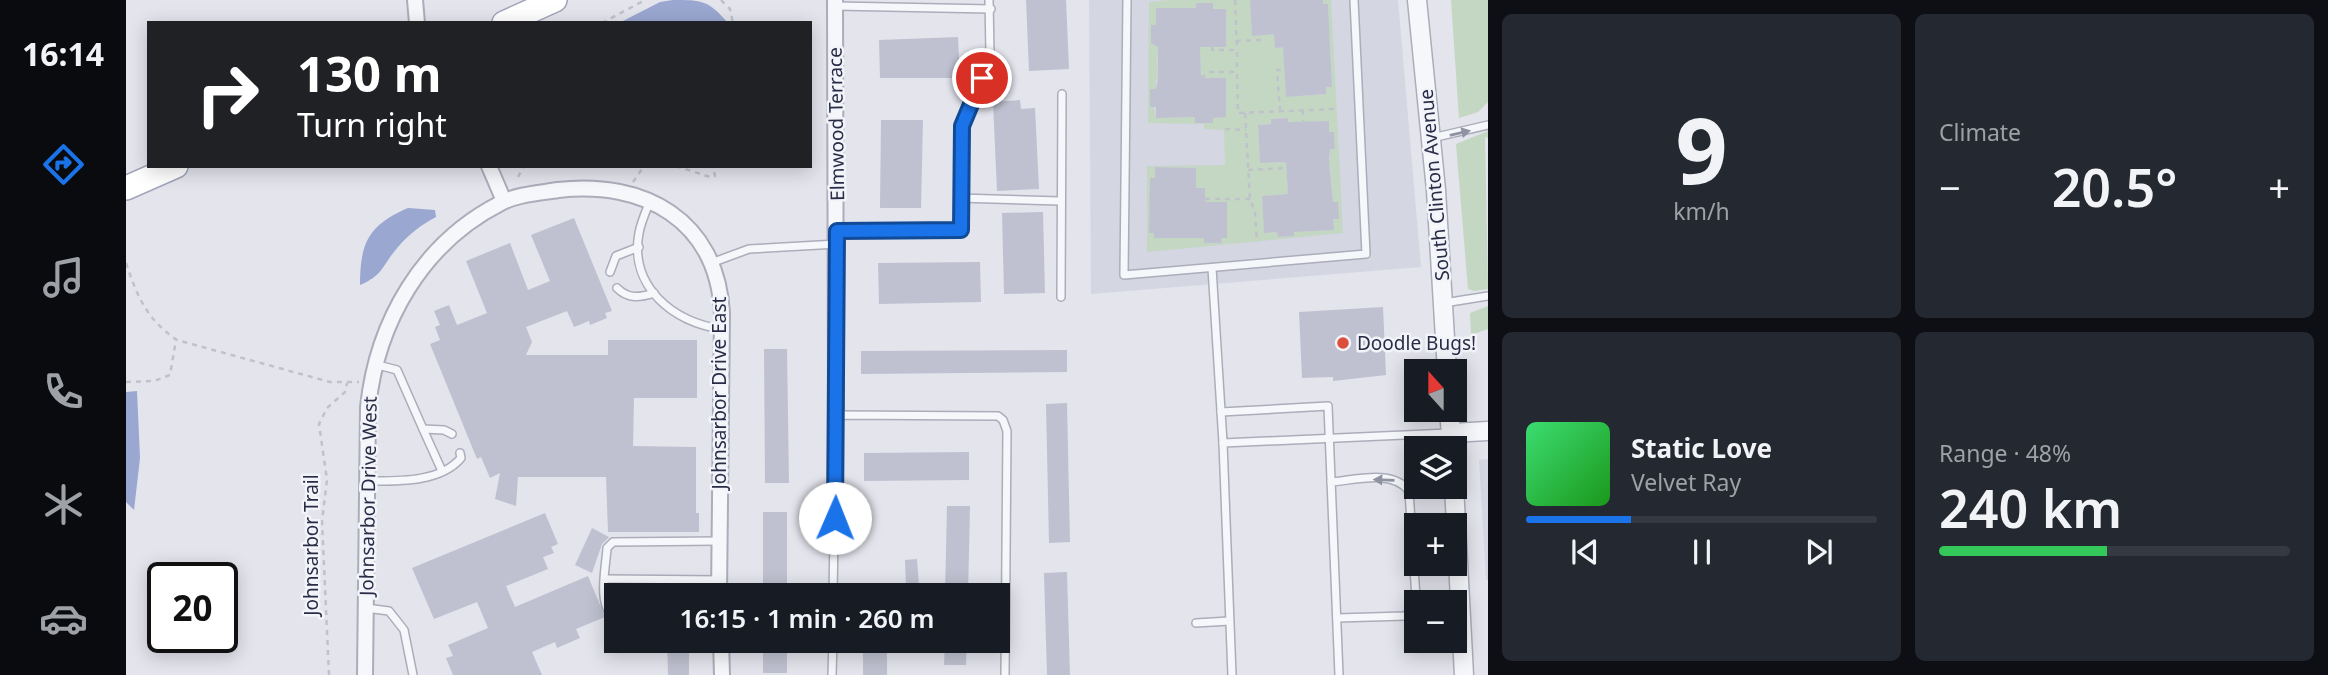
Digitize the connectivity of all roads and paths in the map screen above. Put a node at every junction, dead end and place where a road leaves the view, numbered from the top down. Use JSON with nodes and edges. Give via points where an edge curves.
{"nodes":[{"id":1,"x":415,"y":0,"type":"edge"},
{"id":2,"x":555,"y":0,"type":"edge"},
{"id":3,"x":645,"y":0,"type":"edge"},
{"id":4,"x":721,"y":0,"type":"edge"},
{"id":5,"x":989,"y":0,"type":"edge"},
{"id":6,"x":1127,"y":0,"type":"edge"},
{"id":7,"x":1235,"y":0,"type":"edge"},
{"id":8,"x":1354,"y":0,"type":"edge"},
{"id":9,"x":1417,"y":0,"type":"edge"},
{"id":10,"x":835,"y":3,"type":"edge"},
{"id":11,"x":991,"y":9,"type":"junction"},
{"id":12,"x":417,"y":21,"type":"edge"},
{"id":13,"x":508,"y":21,"type":"edge"},
{"id":14,"x":606,"y":21,"type":"edge"},
{"id":15,"x":733,"y":21,"type":"edge"},
{"id":16,"x":1261,"y":35,"type":"dead end"},
{"id":17,"x":1236,"y":41,"type":"junction"},
{"id":18,"x":1212,"y":47,"type":"dead end"},
{"id":19,"x":1237,"y":50,"type":"junction"},
{"id":20,"x":1285,"y":70,"type":"dead end"},
{"id":21,"x":1237,"y":72,"type":"junction"},
{"id":22,"x":1200,"y":78,"type":"dead end"},
{"id":23,"x":1062,"y":94,"type":"dead end"},
{"id":24,"x":1336,"y":109,"type":"dead end"},
{"id":25,"x":1303,"y":110,"type":"junction"},
{"id":26,"x":1280,"y":111,"type":"junction"},
{"id":27,"x":1245,"y":113,"type":"junction"},
{"id":28,"x":1303,"y":121,"type":"dead end"},
{"id":29,"x":1488,"y":125,"type":"edge"},
{"id":30,"x":1224,"y":130,"type":"dead end"},
{"id":31,"x":1246,"y":130,"type":"junction"},
{"id":32,"x":1431,"y":138,"type":"junction"},
{"id":33,"x":171,"y":168,"type":"edge"},
{"id":34,"x":490,"y":168,"type":"edge"},
{"id":35,"x":523,"y":168,"type":"edge"},
{"id":36,"x":643,"y":168,"type":"edge"},
{"id":37,"x":682,"y":168,"type":"edge"},
{"id":38,"x":713,"y":168,"type":"edge"},
{"id":39,"x":1287,"y":168,"type":"dead end"},
{"id":40,"x":1248,"y":170,"type":"junction"},
{"id":41,"x":518,"y":177,"type":"dead end"},
{"id":42,"x":632,"y":185,"type":"dead end"},
{"id":43,"x":126,"y":188,"type":"edge"},
{"id":44,"x":959,"y":198,"type":"junction"},
{"id":45,"x":1205,"y":199,"type":"dead end"},
{"id":46,"x":1250,"y":199,"type":"junction"},
{"id":47,"x":504,"y":201,"type":"junction"},
{"id":48,"x":650,"y":201,"type":"junction"},
{"id":49,"x":1060,"y":201,"type":"junction"},
{"id":50,"x":837,"y":237,"type":"junction"},
{"id":51,"x":1257,"y":242,"type":"dead end"},
{"id":52,"x":639,"y":247,"type":"junction"},
{"id":53,"x":126,"y":263,"type":"edge"},
{"id":54,"x":711,"y":263,"type":"junction"},
{"id":55,"x":1212,"y":268,"type":"junction"},
{"id":56,"x":610,"y":272,"type":"dead end"},
{"id":57,"x":617,"y":289,"type":"dead end"},
{"id":58,"x":654,"y":293,"type":"junction"},
{"id":59,"x":1488,"y":296,"type":"edge"},
{"id":60,"x":1061,"y":297,"type":"dead end"},
{"id":61,"x":1443,"y":303,"type":"junction"},
{"id":62,"x":722,"y":329,"type":"junction"},
{"id":63,"x":176,"y":340,"type":"junction"},
{"id":64,"x":1446,"y":359,"type":"edge"},
{"id":65,"x":374,"y":364,"type":"junction"},
{"id":66,"x":126,"y":382,"type":"edge"},
{"id":67,"x":361,"y":382,"type":"dead end"},
{"id":68,"x":347,"y":383,"type":"junction"},
{"id":69,"x":1221,"y":412,"type":"junction"},
{"id":70,"x":836,"y":415,"type":"junction"},
{"id":71,"x":423,"y":429,"type":"junction"},
{"id":72,"x":1488,"y":431,"type":"edge"},
{"id":73,"x":452,"y":434,"type":"dead end"},
{"id":74,"x":1467,"y":436,"type":"edge"},
{"id":75,"x":1329,"y":438,"type":"junction"},
{"id":76,"x":1404,"y":439,"type":"edge"},
{"id":77,"x":1223,"y":443,"type":"junction"},
{"id":78,"x":460,"y":453,"type":"dead end"},
{"id":79,"x":442,"y":471,"type":"junction"},
{"id":80,"x":367,"y":481,"type":"junction"},
{"id":81,"x":1331,"y":482,"type":"junction"},
{"id":82,"x":1455,"y":499,"type":"edge"},
{"id":83,"x":719,"y":541,"type":"junction"},
{"id":84,"x":605,"y":579,"type":"junction"},
{"id":85,"x":605,"y":583,"type":"edge"},
{"id":86,"x":656,"y":583,"type":"edge"},
{"id":87,"x":719,"y":583,"type":"edge"},
{"id":88,"x":834,"y":583,"type":"edge"},
{"id":89,"x":366,"y":608,"type":"junction"},
{"id":90,"x":1337,"y":618,"type":"junction"},
{"id":91,"x":1229,"y":621,"type":"junction"},
{"id":92,"x":1196,"y":623,"type":"dead end"},
{"id":93,"x":722,"y":653,"type":"edge"},
{"id":94,"x":833,"y":653,"type":"edge"},
{"id":95,"x":328,"y":675,"type":"edge"},
{"id":96,"x":365,"y":675,"type":"edge"},
{"id":97,"x":413,"y":675,"type":"edge"},
{"id":98,"x":723,"y":675,"type":"edge"},
{"id":99,"x":832,"y":675,"type":"edge"},
{"id":100,"x":1006,"y":675,"type":"edge"},
{"id":101,"x":1232,"y":675,"type":"edge"},
{"id":102,"x":1339,"y":675,"type":"edge"},
{"id":103,"x":1464,"y":675,"type":"edge"}],
"edges":[{"from":1,"to":12,"type":"street"},
{"from":2,"to":13,"type":"main road"},
{"from":3,"to":14,"type":"path"},
{"from":4,"to":15,"type":"path","via":[[730,9]]},
{"from":5,"to":11,"type":"lane"},
{"from":6,"to":55,"type":"lane","via":[[1124,275]]},
{"from":7,"to":17,"type":"path"},
{"from":8,"to":55,"type":"lane","via":[[1366,254]]},
{"from":9,"to":32,"type":"street","name":"South Clinton Avenue"},
{"from":10,"to":11,"type":"lane"},
{"from":10,"to":50,"type":"street","name":"Elmwood Terrace"},
{"from":11,"to":44,"type":"lane","via":[[990,54],[962,126]]},
{"from":16,"to":17,"type":"path","via":[[1261,40]]},
{"from":17,"to":19,"type":"path"},
{"from":18,"to":19,"type":"path"},
{"from":19,"to":21,"type":"path"},
{"from":20,"to":26,"type":"path","via":[[1278,70]]},
{"from":21,"to":22,"type":"path","via":[[1209,72]]},
{"from":21,"to":27,"type":"path","via":[[1238,113]]},
{"from":23,"to":49,"type":"lane"},
{"from":24,"to":25,"type":"path"},
{"from":25,"to":26,"type":"path"},
{"from":25,"to":28,"type":"path"},
{"from":26,"to":27,"type":"path"},
{"from":27,"to":31,"type":"path"},
{"from":32,"to":29,"type":"lane","one_way":true},
{"from":30,"to":31,"type":"path"},
{"from":31,"to":40,"type":"path"},
{"from":32,"to":61,"type":"street","name":"South Clinton Avenue"},
{"from":33,"to":43,"type":"main road"},
{"from":34,"to":47,"type":"street"},
{"from":35,"to":41,"type":"path"},
{"from":36,"to":42,"type":"path"},
{"from":37,"to":38,"type":"path","via":[[710,177],[715,176]]},
{"from":39,"to":40,"type":"path"},
{"from":40,"to":46,"type":"path"},
{"from":44,"to":49,"type":"lane"},
{"from":44,"to":50,"type":"lane","via":[[961,230]]},
{"from":45,"to":46,"type":"path"},
{"from":46,"to":51,"type":"path"},
{"from":47,"to":48,"type":"street","name":"Johnsarbor Drive East","via":[[589,187],[620,190]]},
{"from":47,"to":65,"type":"street","name":"Johnsarbor Drive West","via":[[446,243],[412,282],[392,314]]},
{"from":48,"to":52,"type":"lane"},
{"from":48,"to":54,"type":"street","name":"Johnsarbor Drive East","via":[[684,225]]},
{"from":49,"to":60,"type":"lane"},
{"from":50,"to":54,"type":"lane","via":[[749,249]]},
{"from":50,"to":70,"type":"street","name":"Elmwood Terrace"},
{"from":52,"to":56,"type":"lane","via":[[616,256]]},
{"from":52,"to":58,"type":"lane","via":[[639,271]]},
{"from":53,"to":63,"type":"path","via":[[144,309]]},
{"from":54,"to":62,"type":"street","name":"Johnsarbor Drive East","via":[[721,295]]},
{"from":55,"to":69,"type":"lane"},
{"from":57,"to":58,"type":"lane","via":[[625,296]]},
{"from":58,"to":62,"type":"lane","via":[[659,303],[686,321]]},
{"from":59,"to":61,"type":"lane"},
{"from":61,"to":64,"type":"street","name":"South Clinton Avenue"},
{"from":62,"to":83,"type":"street","name":"Johnsarbor Drive East"},
{"from":63,"to":66,"type":"path","via":[[170,375]]},
{"from":63,"to":68,"type":"path","via":[[330,383]]},
{"from":65,"to":71,"type":"lane","via":[[397,370]]},
{"from":65,"to":80,"type":"street","name":"Johnsarbor Drive West"},
{"from":67,"to":68,"type":"path"},
{"from":68,"to":95,"type":"path","name":"Johnsarbor Trail","via":[[319,424],[327,480],[322,521]]},
{"from":69,"to":75,"type":"lane","via":[[1328,406]]},
{"from":69,"to":77,"type":"lane"},
{"from":70,"to":88,"type":"lane","name":"Elmwood Terrace"},
{"from":70,"to":100,"type":"lane","via":[[989,415],[1006,424]]},
{"from":71,"to":73,"type":"lane"},
{"from":71,"to":79,"type":"lane"},
{"from":72,"to":74,"type":"street"},
{"from":75,"to":76,"type":"lane"},
{"from":75,"to":77,"type":"lane"},
{"from":75,"to":81,"type":"lane"},
{"from":77,"to":91,"type":"lane"},
{"from":78,"to":79,"type":"lane","via":[[456,464]]},
{"from":79,"to":80,"type":"lane","via":[[411,480]]},
{"from":80,"to":89,"type":"street","name":"Johnsarbor Drive West"},
{"from":81,"to":90,"type":"lane"},
{"from":90,"to":81,"type":"lane","one_way":true,"via":[[1397,618],[1410,612],[1416,598],[1409,491],[1397,480],[1386,478]]},
{"from":82,"to":103,"type":"street"},
{"from":83,"to":84,"type":"lane","via":[[612,541],[607,548]]},
{"from":83,"to":87,"type":"street","name":"Johnsarbor Drive East"},
{"from":84,"to":85,"type":"lane"},
{"from":84,"to":86,"type":"lane"},
{"from":89,"to":96,"type":"street","name":"Johnsarbor Drive West"},
{"from":89,"to":97,"type":"lane","via":[[389,611],[404,630]]},
{"from":90,"to":102,"type":"lane"},
{"from":91,"to":92,"type":"lane"},
{"from":91,"to":101,"type":"lane"},
{"from":93,"to":98,"type":"street"},
{"from":94,"to":99,"type":"lane"}]}
